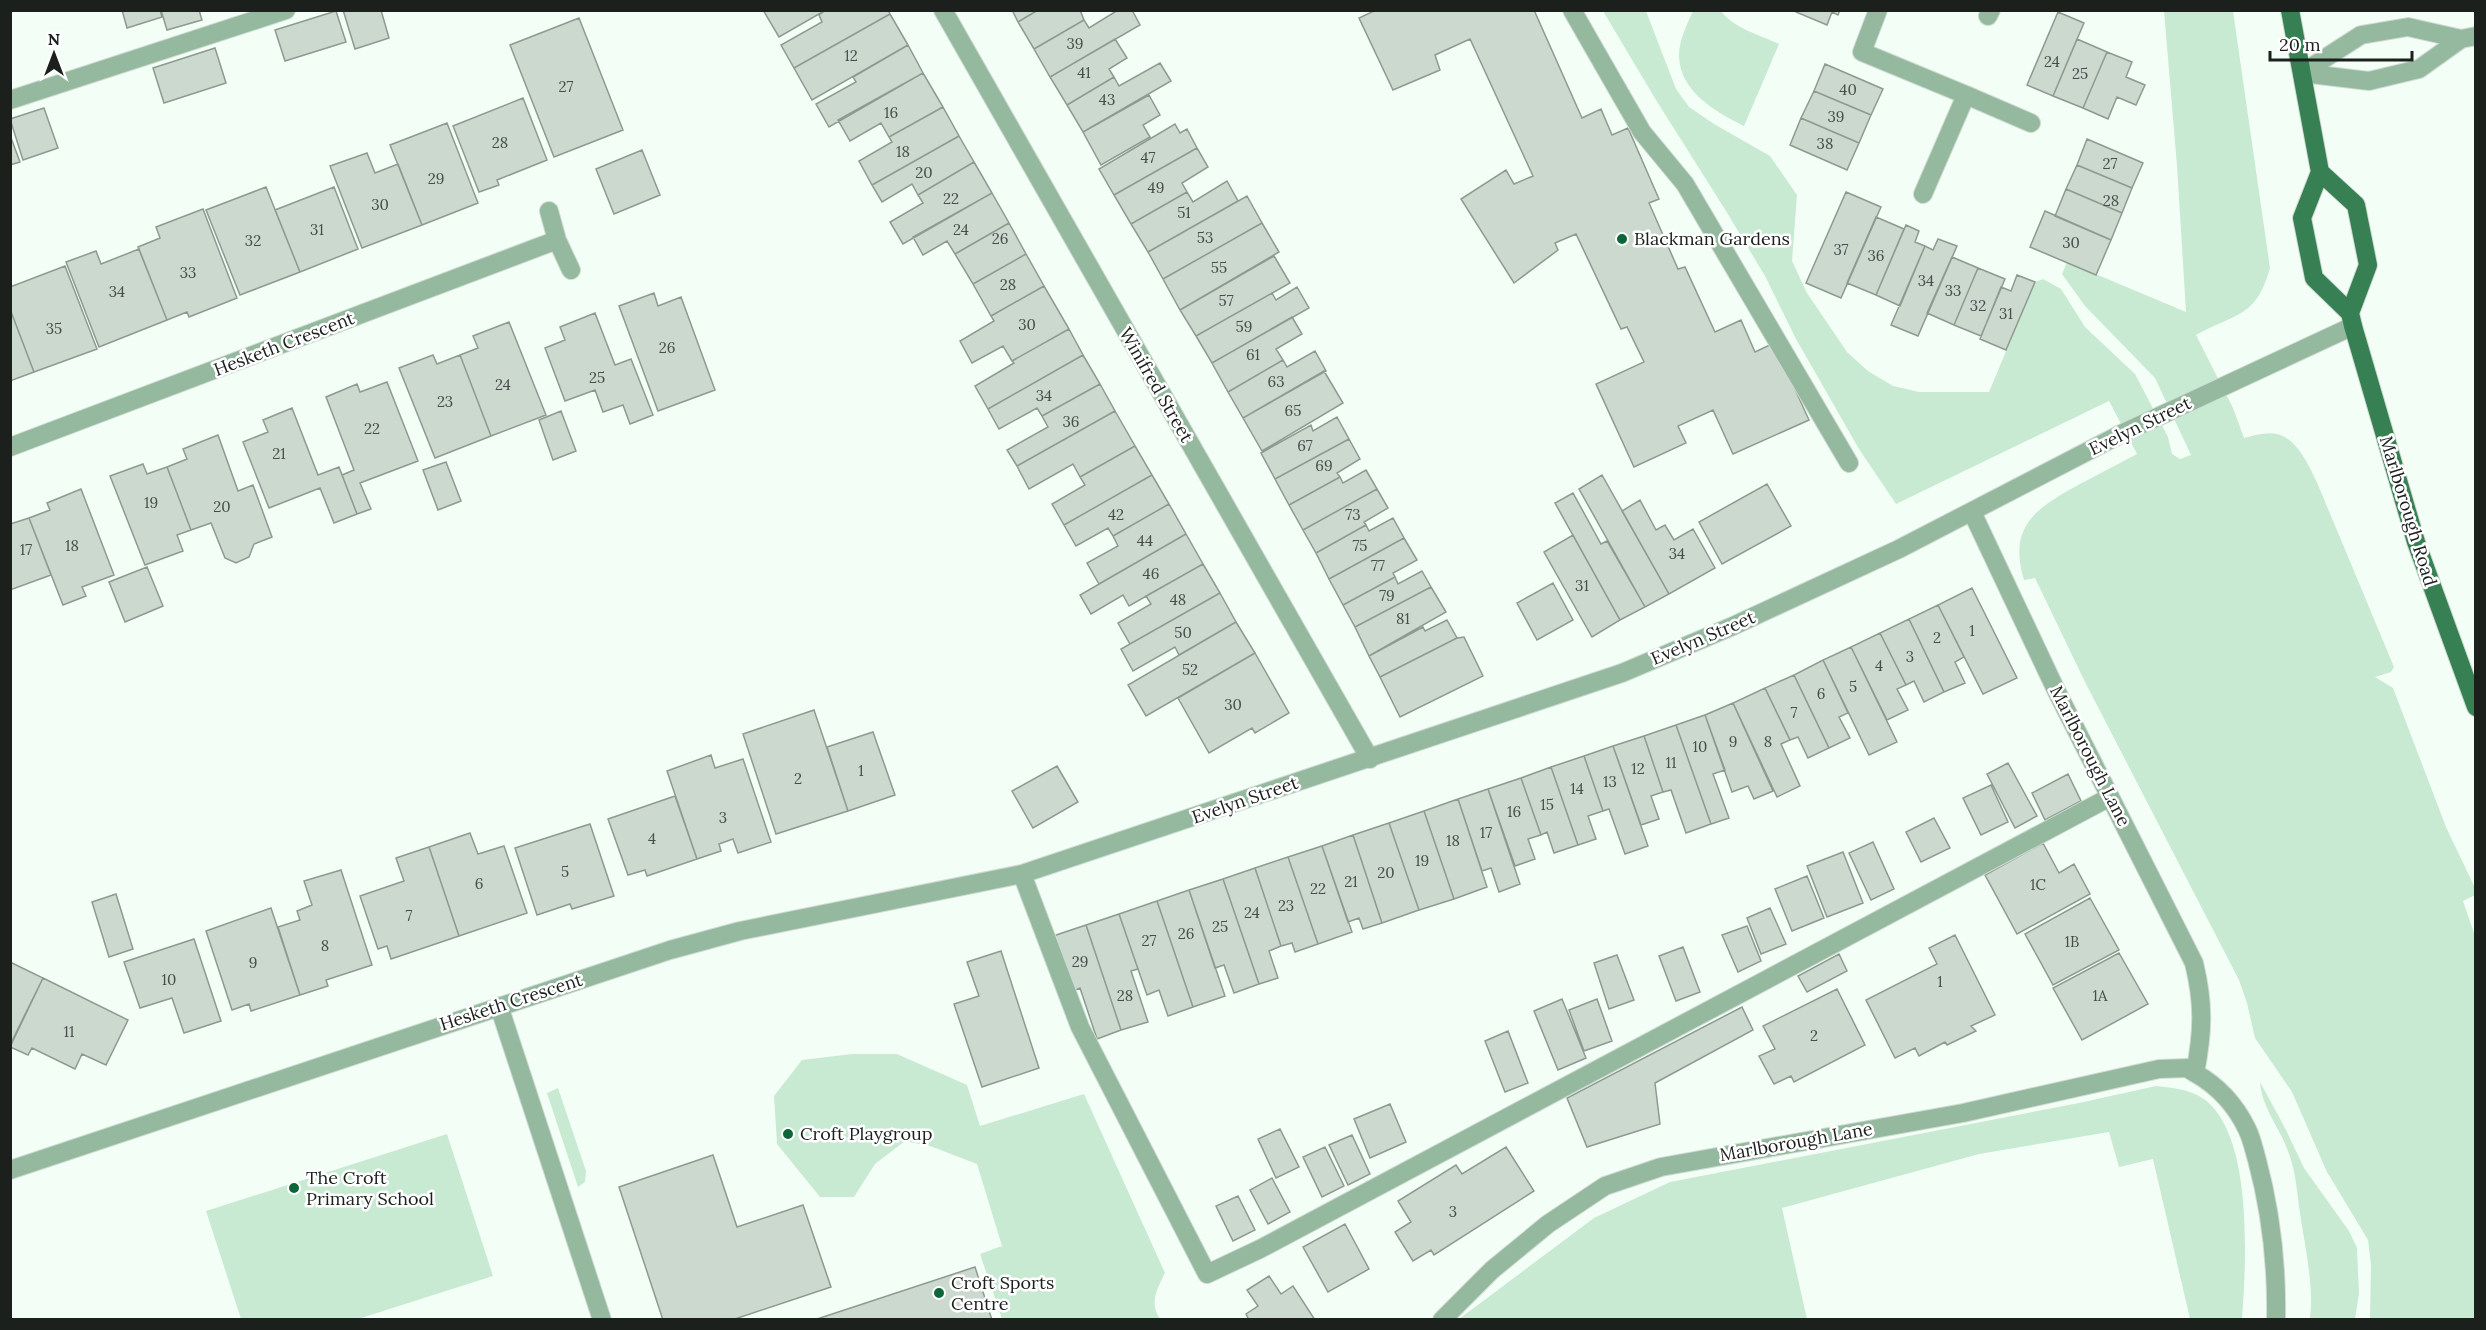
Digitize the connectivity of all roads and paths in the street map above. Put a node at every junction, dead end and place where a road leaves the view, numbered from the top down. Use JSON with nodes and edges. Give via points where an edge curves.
{"nodes":[{"id":1,"x":286,"y":10,"type":"edge"},
{"id":2,"x":943,"y":10,"type":"edge"},
{"id":3,"x":1572,"y":10,"type":"edge"},
{"id":4,"x":2290,"y":10,"type":"edge"},
{"id":5,"x":1877,"y":14,"type":"edge"},
{"id":6,"x":2468,"y":38,"type":"edge"},
{"id":7,"x":2302,"y":73,"type":"junction"},
{"id":8,"x":1966,"y":95,"type":"junction"},
{"id":9,"x":10,"y":99,"type":"edge"},
{"id":10,"x":2031,"y":123,"type":"dead end"},
{"id":11,"x":2320,"y":172,"type":"junction"},
{"id":12,"x":1923,"y":194,"type":"dead end"},
{"id":13,"x":549,"y":210,"type":"dead end"},
{"id":14,"x":557,"y":240,"type":"junction"},
{"id":15,"x":571,"y":270,"type":"dead end"},
{"id":16,"x":2352,"y":319,"type":"junction"},
{"id":17,"x":10,"y":447,"type":"edge"},
{"id":18,"x":1849,"y":463,"type":"dead end"},
{"id":19,"x":1972,"y":512,"type":"junction"},
{"id":20,"x":2475,"y":707,"type":"edge"},
{"id":21,"x":1370,"y":759,"type":"junction"},
{"id":22,"x":2110,"y":797,"type":"junction"},
{"id":23,"x":1022,"y":874,"type":"junction"},
{"id":24,"x":499,"y":1006,"type":"junction"},
{"id":25,"x":2195,"y":1073,"type":"junction"},
{"id":26,"x":10,"y":1170,"type":"edge"},
{"id":27,"x":602,"y":1320,"type":"edge"},
{"id":28,"x":1442,"y":1320,"type":"edge"},
{"id":29,"x":2276,"y":1320,"type":"edge"}],
"edges":[{"from":1,"to":9,"type":"street"},
{"from":2,"to":21,"type":"street","name":"Winifred Street"},
{"from":3,"to":18,"type":"street","via":[[1642,132],[1685,184]]},
{"from":4,"to":7,"type":"main road"},
{"from":5,"to":8,"type":"street","via":[[1862,52]]},
{"from":6,"to":7,"type":"street","via":[[2419,69],[2369,81]]},
{"from":6,"to":7,"type":"street","via":[[2408,27],[2361,35]]},
{"from":7,"to":11,"type":"main road"},
{"from":8,"to":10,"type":"street"},
{"from":8,"to":12,"type":"street"},
{"from":11,"to":16,"type":"main road","via":[[2356,205],[2368,265]]},
{"from":11,"to":16,"type":"main road","name":"Marlborough Road","via":[[2302,218],[2314,278]]},
{"from":13,"to":14,"type":"street"},
{"from":14,"to":15,"type":"street"},
{"from":14,"to":17,"type":"street","name":"Hesketh Crescent"},
{"from":16,"to":19,"type":"street","name":"Evelyn Street"},
{"from":16,"to":20,"type":"main road","name":"Marlborough Road","via":[[2413,531]]},
{"from":19,"to":21,"type":"street","name":"Evelyn Street","via":[[1733,626],[1622,673]]},
{"from":19,"to":22,"type":"street","name":"Marlborough Lane"},
{"from":21,"to":23,"type":"street","name":"Evelyn Street"},
{"from":22,"to":23,"type":"street","via":[[1207,1274],[1080,1027]]},
{"from":22,"to":25,"type":"street","name":"Marlborough Lane","via":[[2194,963],[2203,1016]]},
{"from":23,"to":24,"type":"street","name":"Hesketh Crescent","via":[[740,931]]},
{"from":24,"to":26,"type":"street","name":"Hesketh Crescent"},
{"from":24,"to":27,"type":"street"},
{"from":25,"to":28,"type":"street","name":"Marlborough Lane","via":[[2187,1068],[2158,1069],[1963,1113],[1661,1167],[1605,1186],[1548,1224],[1492,1270]]},
{"from":25,"to":29,"type":"street","name":"Marlborough Lane","via":[[2211,1082],[2234,1106],[2248,1131],[2273,1234]]}]}
